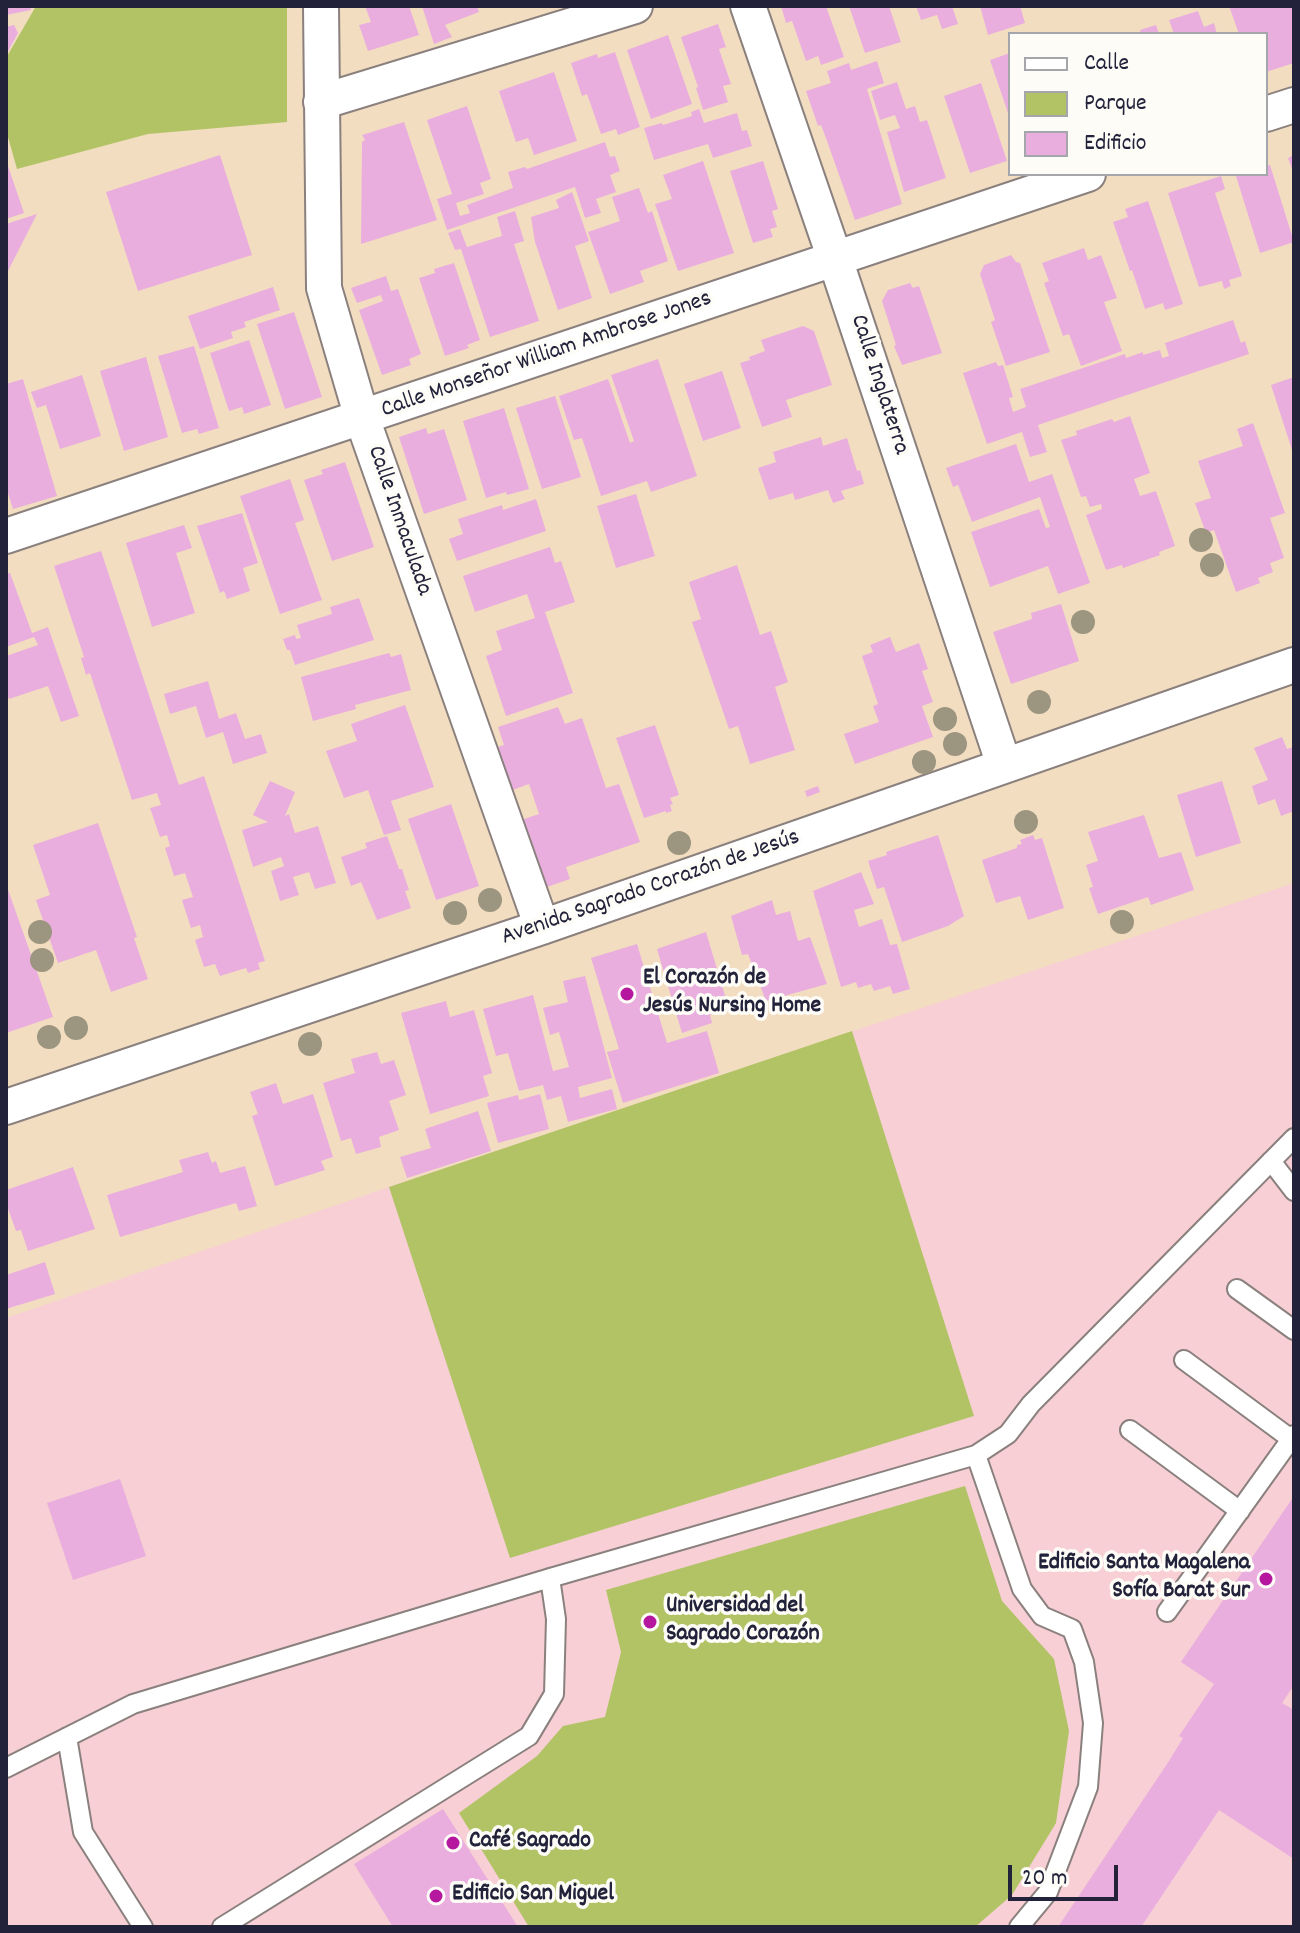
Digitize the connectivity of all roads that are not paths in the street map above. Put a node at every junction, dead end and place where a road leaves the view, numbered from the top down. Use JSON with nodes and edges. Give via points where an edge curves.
{"nodes":[{"id":1,"x":321,"y":6,"type":"edge"},
{"id":2,"x":635,"y":6,"type":"edge"},
{"id":3,"x":748,"y":6,"type":"edge"},
{"id":4,"x":321,"y":102,"type":"junction"},
{"id":5,"x":1294,"y":105,"type":"edge"},
{"id":6,"x":1268,"y":113,"type":"edge"},
{"id":7,"x":1082,"y":176,"type":"edge"},
{"id":8,"x":835,"y":259,"type":"junction"},
{"id":9,"x":362,"y":418,"type":"junction"},
{"id":10,"x":6,"y":536,"type":"edge"},
{"id":11,"x":1294,"y":665,"type":"edge"},
{"id":12,"x":1004,"y":765,"type":"junction"},
{"id":13,"x":542,"y":927,"type":"junction"},
{"id":14,"x":6,"y":1107,"type":"edge"},
{"id":15,"x":1294,"y":1138,"type":"edge"},
{"id":16,"x":1271,"y":1161,"type":"junction"},
{"id":17,"x":1294,"y":1191,"type":"edge"},
{"id":18,"x":1237,"y":1289,"type":"dead end"},
{"id":19,"x":1294,"y":1330,"type":"edge"},
{"id":20,"x":1184,"y":1360,"type":"dead end"},
{"id":21,"x":1130,"y":1430,"type":"dead end"},
{"id":22,"x":1293,"y":1437,"type":"edge"},
{"id":23,"x":976,"y":1455,"type":"junction"},
{"id":24,"x":1240,"y":1511,"type":"junction"},
{"id":25,"x":550,"y":1578,"type":"junction"},
{"id":26,"x":1167,"y":1612,"type":"dead end"},
{"id":27,"x":67,"y":1737,"type":"junction"},
{"id":28,"x":6,"y":1768,"type":"edge"},
{"id":29,"x":143,"y":1927,"type":"edge"},
{"id":30,"x":222,"y":1927,"type":"edge"},
{"id":31,"x":1019,"y":1927,"type":"edge"}],
"edges":[{"from":1,"to":4,"type":"street","name":"Calle Inmaculada"},
{"from":2,"to":4,"type":"street"},
{"from":3,"to":8,"type":"street","name":"Calle Inglaterra"},
{"from":4,"to":9,"type":"street","name":"Calle Inmaculada","via":[[324,288]]},
{"from":5,"to":6,"type":"street"},
{"from":7,"to":8,"type":"street","name":"Calle Monseñor William Ambrose Jones"},
{"from":8,"to":9,"type":"street","name":"Calle Monseñor William Ambrose Jones"},
{"from":8,"to":12,"type":"street","name":"Calle Inglaterra"},
{"from":9,"to":10,"type":"street","name":"Calle Monseñor William Ambrose Jones"},
{"from":9,"to":13,"type":"street","name":"Calle Inmaculada"},
{"from":11,"to":12,"type":"street","name":"Avenida Sagrado Corazón de Jesús"},
{"from":12,"to":13,"type":"street","name":"Avenida Sagrado Corazón de Jesús"},
{"from":13,"to":14,"type":"street","name":"Avenida Sagrado Corazón de Jesús"},
{"from":15,"to":16,"type":"lane"},
{"from":16,"to":17,"type":"lane"},
{"from":16,"to":23,"type":"lane","via":[[1031,1404],[1008,1434]]},
{"from":18,"to":19,"type":"lane"},
{"from":20,"to":22,"type":"lane"},
{"from":21,"to":24,"type":"lane"},
{"from":22,"to":24,"type":"lane"},
{"from":23,"to":25,"type":"lane"},
{"from":23,"to":31,"type":"lane","via":[[1022,1589],[1042,1616],[1072,1629],[1084,1662],[1093,1723],[1088,1787],[1048,1892]]},
{"from":24,"to":26,"type":"lane"},
{"from":25,"to":27,"type":"lane","via":[[133,1704]]},
{"from":25,"to":30,"type":"lane","via":[[556,1619],[554,1694],[529,1736]]},
{"from":27,"to":28,"type":"lane"},
{"from":27,"to":29,"type":"lane","via":[[83,1832]]}]}
